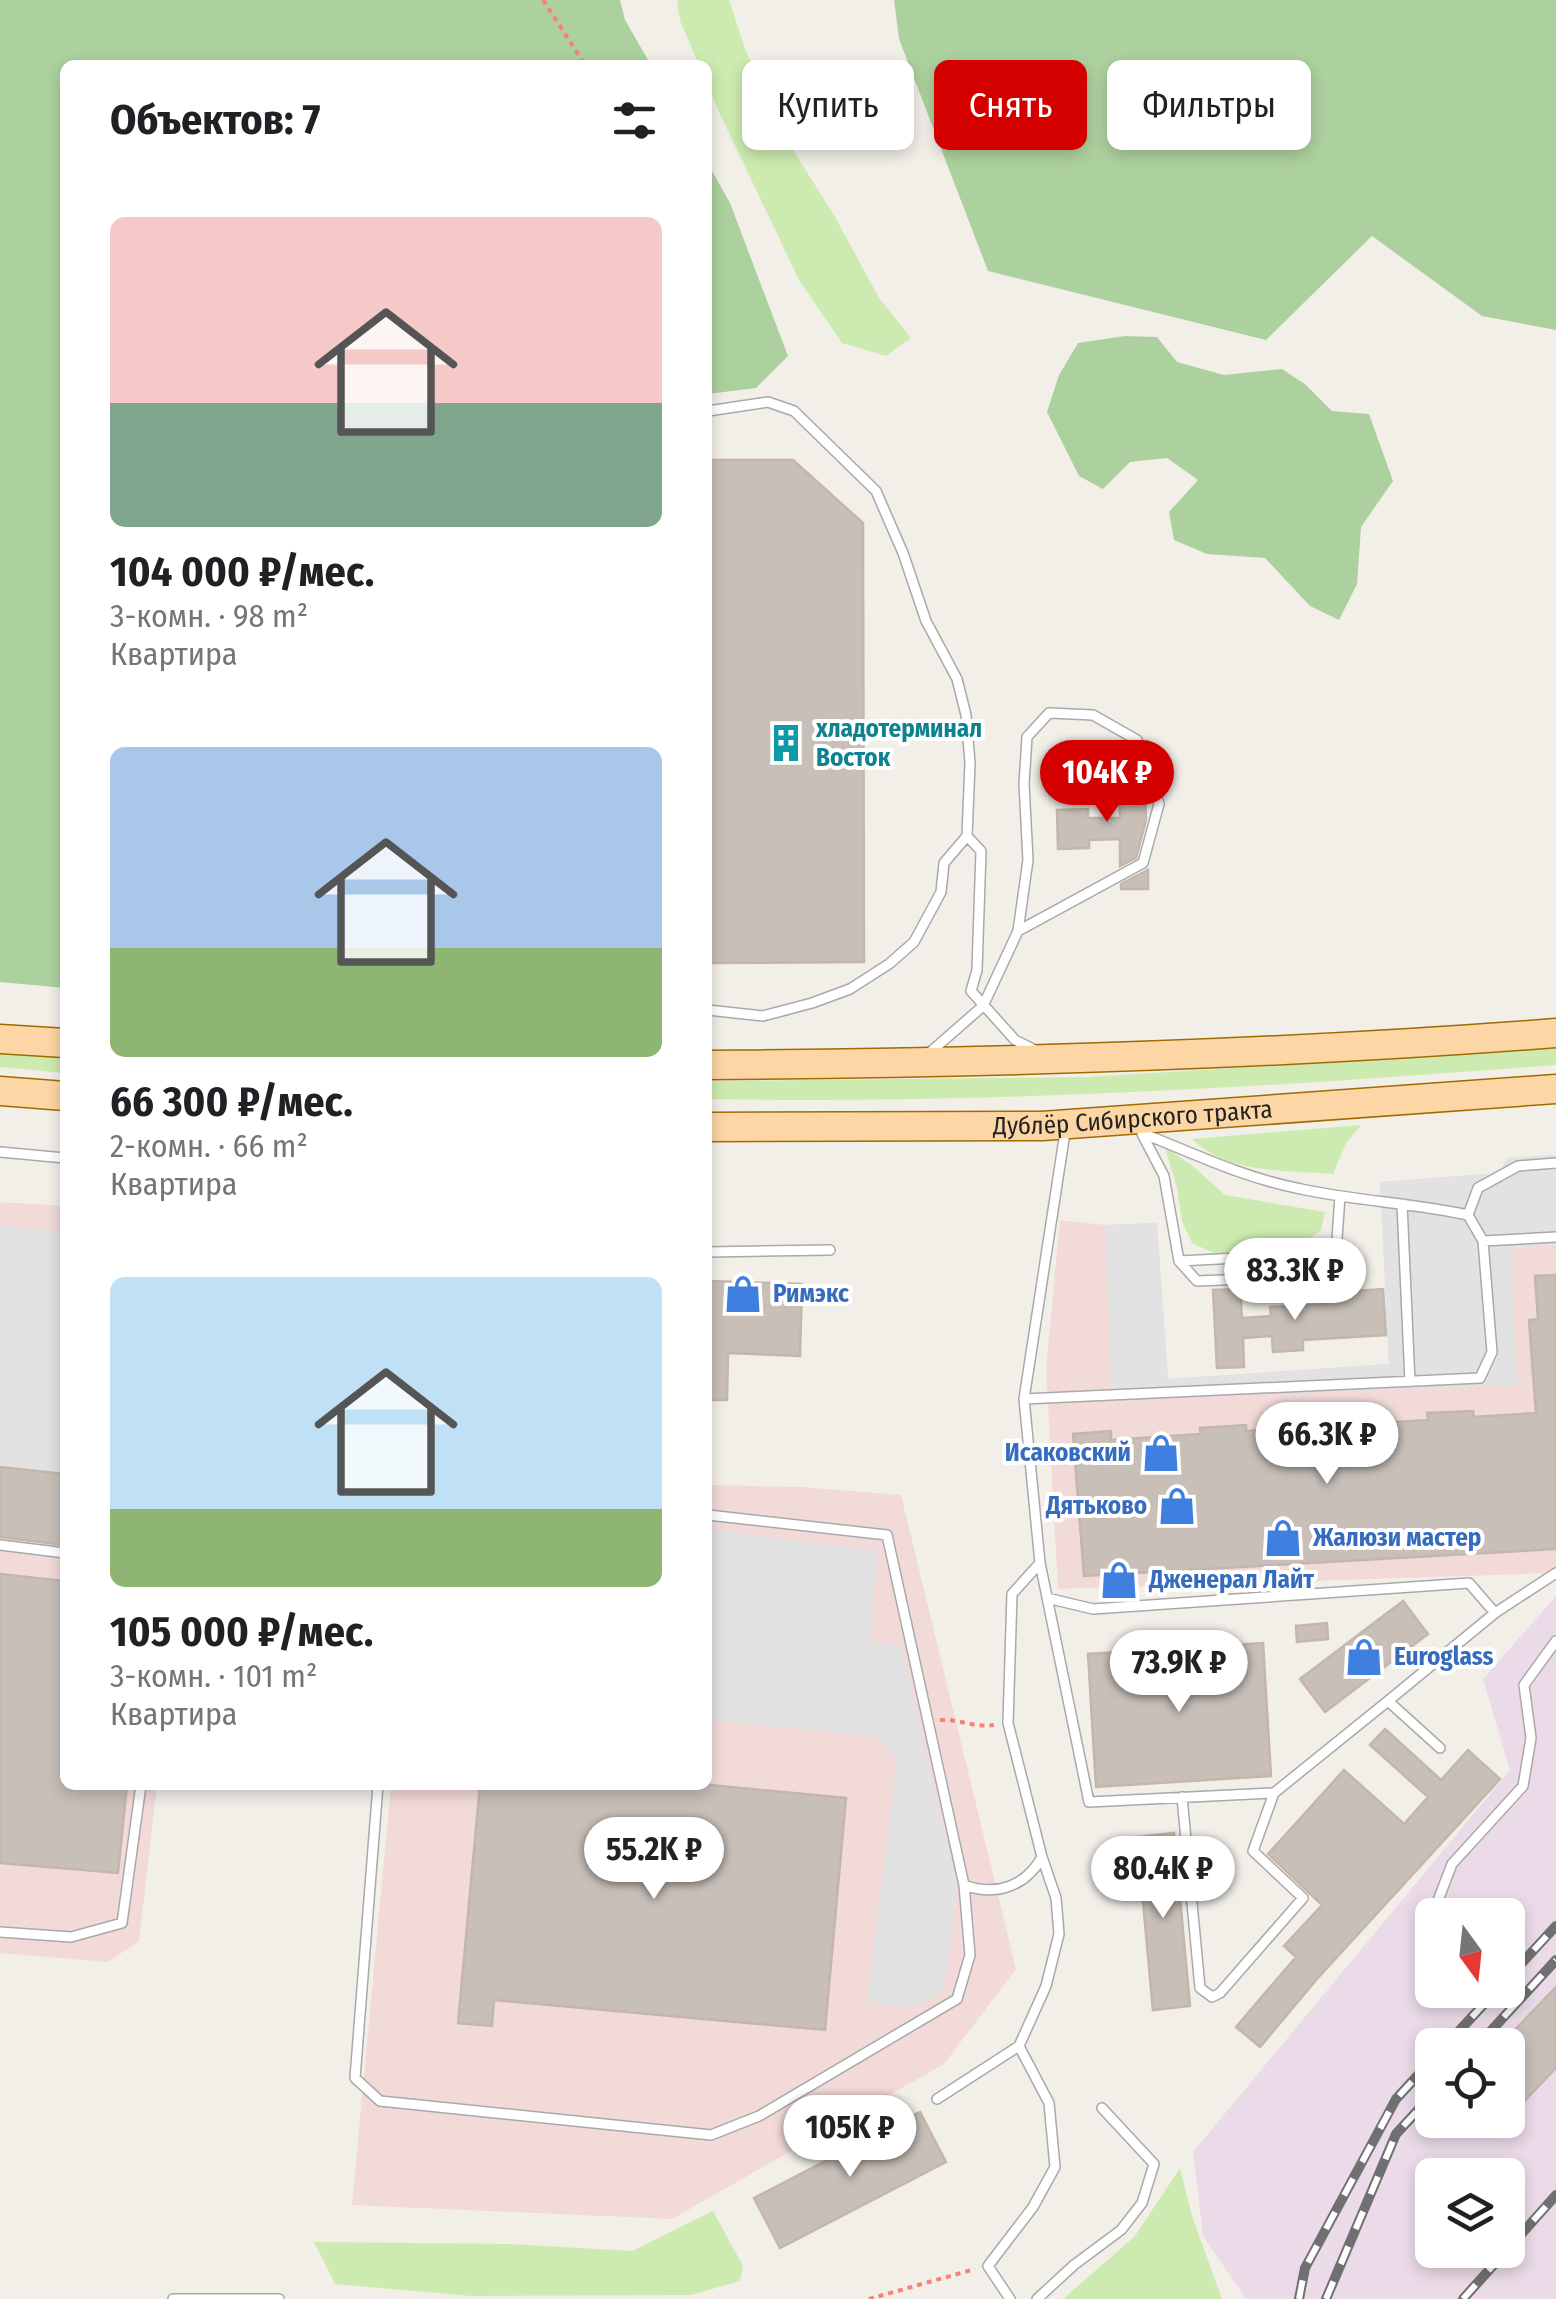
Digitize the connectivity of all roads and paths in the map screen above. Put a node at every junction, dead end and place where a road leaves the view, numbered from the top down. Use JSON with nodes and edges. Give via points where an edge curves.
{"nodes":[{"id":1,"x":544,"y":0,"type":"edge"},
{"id":2,"x":582,"y":60,"type":"edge"},
{"id":3,"x":712,"y":410,"type":"edge"},
{"id":4,"x":967,"y":836,"type":"junction"},
{"id":5,"x":1018,"y":931,"type":"junction"},
{"id":6,"x":983,"y":1006,"type":"junction"},
{"id":7,"x":712,"y":1010,"type":"edge"},
{"id":8,"x":1556,"y":1033,"type":"edge"},
{"id":9,"x":0,"y":1039,"type":"edge"},
{"id":10,"x":60,"y":1043,"type":"edge"},
{"id":11,"x":1055,"y":1060,"type":"junction"},
{"id":12,"x":918,"y":1064,"type":"junction"},
{"id":13,"x":712,"y":1066,"type":"edge"},
{"id":14,"x":1556,"y":1089,"type":"edge"},
{"id":15,"x":0,"y":1091,"type":"edge"},
{"id":16,"x":60,"y":1096,"type":"edge"},
{"id":17,"x":1105,"y":1121,"type":"junction"},
{"id":18,"x":1066,"y":1124,"type":"junction"},
{"id":19,"x":712,"y":1127,"type":"edge"},
{"id":20,"x":1142,"y":1133,"type":"junction"},
{"id":21,"x":0,"y":1152,"type":"edge"},
{"id":22,"x":60,"y":1158,"type":"edge"},
{"id":23,"x":1556,"y":1163,"type":"edge"},
{"id":24,"x":1340,"y":1196,"type":"junction"},
{"id":25,"x":1402,"y":1204,"type":"junction"},
{"id":26,"x":1468,"y":1214,"type":"junction"},
{"id":27,"x":1556,"y":1237,"type":"edge"},
{"id":28,"x":1483,"y":1240,"type":"junction"},
{"id":29,"x":830,"y":1250,"type":"dead end"},
{"id":30,"x":712,"y":1252,"type":"edge"},
{"id":31,"x":1336,"y":1253,"type":"junction"},
{"id":32,"x":1179,"y":1261,"type":"junction"},
{"id":33,"x":1410,"y":1382,"type":"junction"},
{"id":34,"x":1024,"y":1399,"type":"junction"},
{"id":35,"x":712,"y":1515,"type":"edge"},
{"id":36,"x":0,"y":1545,"type":"edge"},
{"id":37,"x":60,"y":1552,"type":"edge"},
{"id":38,"x":1040,"y":1564,"type":"junction"},
{"id":39,"x":1556,"y":1573,"type":"edge"},
{"id":40,"x":1047,"y":1598,"type":"junction"},
{"id":41,"x":1495,"y":1613,"type":"junction"},
{"id":42,"x":1556,"y":1641,"type":"edge"},
{"id":43,"x":1388,"y":1701,"type":"junction"},
{"id":44,"x":927,"y":1721,"type":"junction"},
{"id":45,"x":1008,"y":1724,"type":"junction"},
{"id":46,"x":1440,"y":1748,"type":"dead end"},
{"id":47,"x":140,"y":1790,"type":"edge"},
{"id":48,"x":378,"y":1790,"type":"edge"},
{"id":49,"x":1274,"y":1793,"type":"junction"},
{"id":50,"x":1182,"y":1797,"type":"junction"},
{"id":51,"x":1042,"y":1857,"type":"junction"},
{"id":52,"x":964,"y":1886,"type":"junction"},
{"id":53,"x":1439,"y":1898,"type":"edge"},
{"id":54,"x":0,"y":1932,"type":"edge"},
{"id":55,"x":1019,"y":2046,"type":"junction"},
{"id":56,"x":937,"y":2099,"type":"dead end"},
{"id":57,"x":1102,"y":2108,"type":"dead end"},
{"id":58,"x":988,"y":2266,"type":"junction"},
{"id":59,"x":173,"y":2299,"type":"edge"},
{"id":60,"x":280,"y":2299,"type":"edge"},
{"id":61,"x":870,"y":2299,"type":"edge"},
{"id":62,"x":1010,"y":2299,"type":"edge"},
{"id":63,"x":1038,"y":2299,"type":"edge"}],
"edges":[{"from":1,"to":2,"type":"path"},
{"from":3,"to":4,"type":"lane","via":[[768,402],[794,410],[876,491],[966,714]]},
{"from":4,"to":6,"type":"lane","via":[[981,851],[978,970],[970,991]]},
{"from":4,"to":7,"type":"lane","via":[[944,863],[941,892],[914,942],[889,964],[850,989],[763,1016]]},
{"from":5,"to":5,"type":"lane","via":[[1143,863],[1159,804],[1137,740],[1093,715],[1050,712],[1027,738],[1028,860]]},
{"from":5,"to":6,"type":"lane"},
{"from":6,"to":11,"type":"lane","via":[[1015,1040]]},
{"from":6,"to":12,"type":"lane"},
{"from":8,"to":11,"type":"main road"},
{"from":9,"to":10,"type":"main road"},
{"from":11,"to":12,"type":"main road"},
{"from":12,"to":13,"type":"main road"},
{"from":14,"to":17,"type":"main road","name":"Дублёр Сибирского тракта"},
{"from":15,"to":16,"type":"main road"},
{"from":17,"to":18,"type":"main road","name":"Дублёр Сибирского тракта"},
{"from":17,"to":20,"type":"lane"},
{"from":18,"to":19,"type":"main road","name":"Дублёр Сибирского тракта"},
{"from":18,"to":34,"type":"lane"},
{"from":20,"to":24,"type":"lane","via":[[1230,1171]]},
{"from":20,"to":32,"type":"lane","via":[[1164,1176]]},
{"from":21,"to":22,"type":"lane"},
{"from":23,"to":26,"type":"lane","via":[[1518,1166],[1478,1188]]},
{"from":24,"to":25,"type":"lane"},
{"from":24,"to":31,"type":"lane"},
{"from":25,"to":26,"type":"lane"},
{"from":25,"to":33,"type":"lane"},
{"from":26,"to":28,"type":"lane"},
{"from":27,"to":28,"type":"lane"},
{"from":28,"to":33,"type":"lane","via":[[1492,1352],[1480,1378]]},
{"from":29,"to":30,"type":"lane"},
{"from":31,"to":32,"type":"lane"},
{"from":31,"to":32,"type":"lane","via":[[1320,1276],[1197,1281]]},
{"from":33,"to":34,"type":"lane"},
{"from":34,"to":38,"type":"lane"},
{"from":35,"to":44,"type":"lane","via":[[887,1535]]},
{"from":36,"to":37,"type":"lane"},
{"from":38,"to":40,"type":"lane"},
{"from":38,"to":45,"type":"lane","via":[[1012,1594]]},
{"from":39,"to":41,"type":"lane"},
{"from":40,"to":41,"type":"lane","via":[[1094,1609],[1469,1583]]},
{"from":40,"to":50,"type":"lane","via":[[1089,1802]]},
{"from":41,"to":43,"type":"lane"},
{"from":42,"to":53,"type":"lane","via":[[1524,1684],[1531,1738],[1523,1786],[1452,1864]]},
{"from":43,"to":46,"type":"lane"},
{"from":43,"to":49,"type":"lane"},
{"from":44,"to":45,"type":"path","via":[[955,1719],[976,1728]]},
{"from":44,"to":52,"type":"lane"},
{"from":45,"to":51,"type":"lane"},
{"from":47,"to":54,"type":"lane","via":[[122,1923],[71,1937]]},
{"from":48,"to":52,"type":"lane","via":[[355,2078],[380,2101],[712,2135],[759,2116],[957,1998],[970,1956]]},
{"from":49,"to":50,"type":"lane"},
{"from":49,"to":50,"type":"lane","via":[[1253,1851],[1303,1898],[1212,1996],[1200,1988]]},
{"from":51,"to":52,"type":"lane","via":[[1017,1885]]},
{"from":51,"to":55,"type":"lane","via":[[1056,1898],[1058,1934],[1046,1986]]},
{"from":55,"to":56,"type":"lane"},
{"from":55,"to":58,"type":"lane","via":[[1049,2102],[1054,2167]]},
{"from":57,"to":63,"type":"lane","via":[[1154,2164],[1142,2203],[1122,2230]]},
{"from":58,"to":61,"type":"path"},
{"from":58,"to":62,"type":"lane"},
{"from":59,"to":60,"type":"lane"}]}
